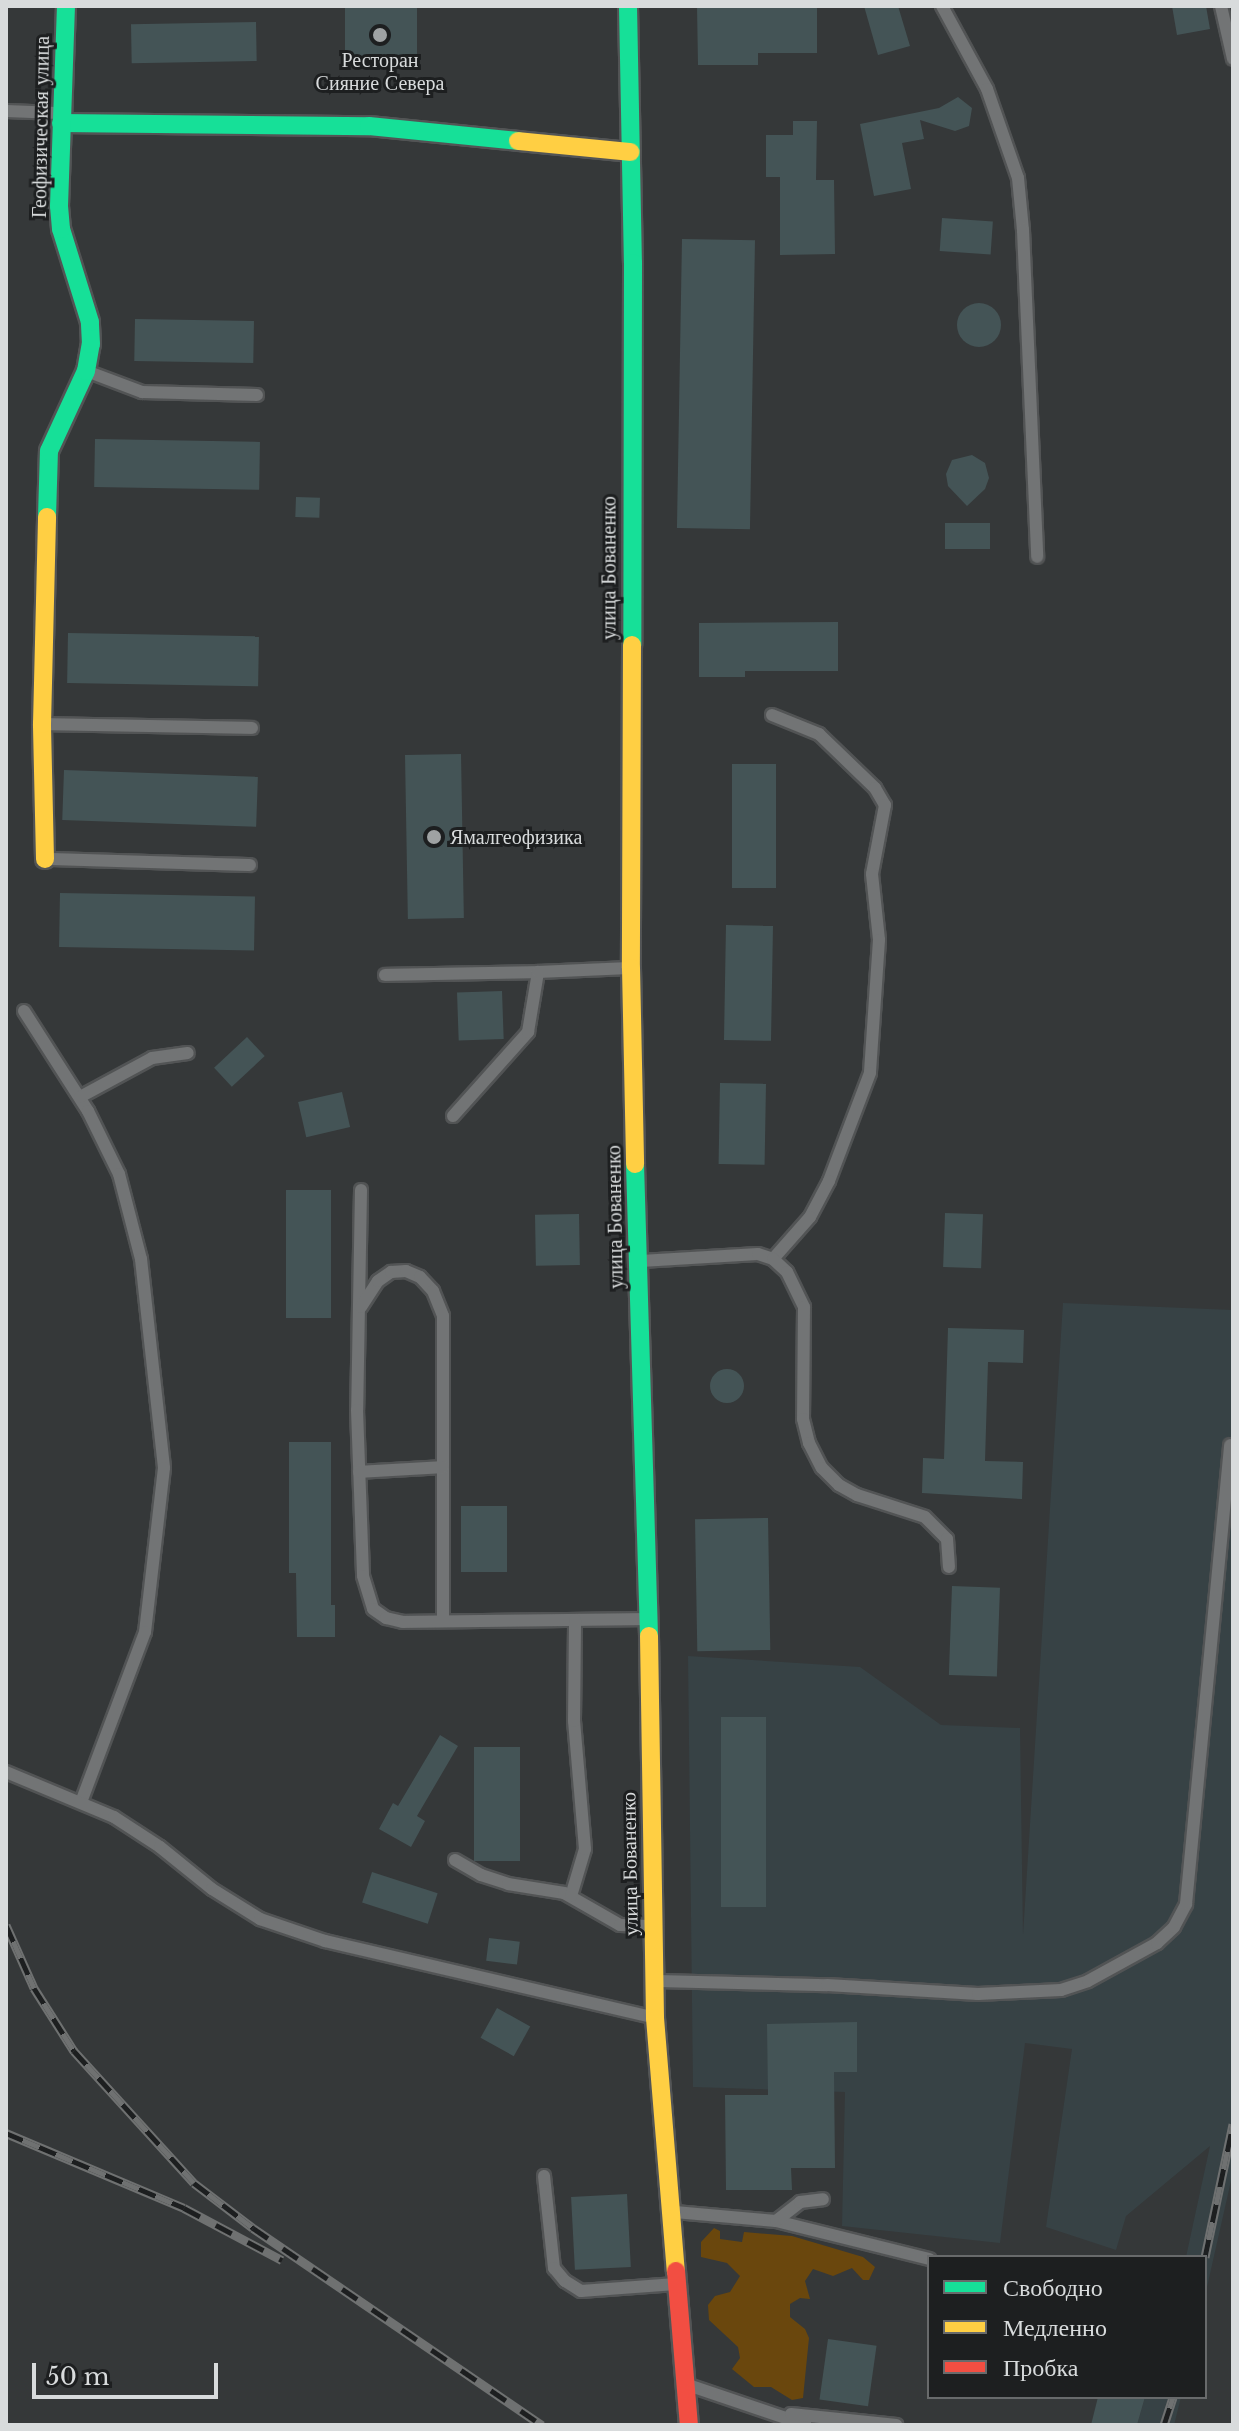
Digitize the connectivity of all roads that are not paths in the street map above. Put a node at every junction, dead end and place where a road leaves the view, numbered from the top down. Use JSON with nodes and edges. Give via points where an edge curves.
{"nodes":[{"id":1,"x":66,"y":6,"type":"edge"},
{"id":2,"x":628,"y":6,"type":"edge"},
{"id":3,"x":942,"y":6,"type":"edge"},
{"id":4,"x":1221,"y":6,"type":"edge"},
{"id":5,"x":1233,"y":59,"type":"edge"},
{"id":6,"x":6,"y":111,"type":"edge"},
{"id":7,"x":61,"y":118,"type":"junction"},
{"id":8,"x":630,"y":152,"type":"junction"},
{"id":9,"x":86,"y":371,"type":"junction"},
{"id":10,"x":257,"y":395,"type":"dead end"},
{"id":11,"x":1037,"y":557,"type":"dead end"},
{"id":12,"x":772,"y":715,"type":"dead end"},
{"id":13,"x":42,"y":724,"type":"junction"},
{"id":14,"x":252,"y":728,"type":"dead end"},
{"id":15,"x":45,"y":859,"type":"joint"},
{"id":16,"x":250,"y":865,"type":"dead end"},
{"id":17,"x":631,"y":968,"type":"junction"},
{"id":18,"x":538,"y":972,"type":"junction"},
{"id":19,"x":385,"y":975,"type":"dead end"},
{"id":20,"x":24,"y":1011,"type":"dead end"},
{"id":21,"x":188,"y":1053,"type":"dead end"},
{"id":22,"x":80,"y":1097,"type":"junction"},
{"id":23,"x":453,"y":1116,"type":"dead end"},
{"id":24,"x":361,"y":1190,"type":"dead end"},
{"id":25,"x":773,"y":1259,"type":"junction"},
{"id":26,"x":638,"y":1261,"type":"junction"},
{"id":27,"x":358,"y":1313,"type":"junction"},
{"id":28,"x":1230,"y":1445,"type":"dead end"},
{"id":29,"x":443,"y":1467,"type":"junction"},
{"id":30,"x":359,"y":1472,"type":"junction"},
{"id":31,"x":949,"y":1567,"type":"dead end"},
{"id":32,"x":649,"y":1619,"type":"junction"},
{"id":33,"x":575,"y":1620,"type":"junction"},
{"id":34,"x":443,"y":1621,"type":"junction"},
{"id":35,"x":6,"y":1772,"type":"edge"},
{"id":36,"x":81,"y":1802,"type":"junction"},
{"id":37,"x":455,"y":1860,"type":"dead end"},
{"id":38,"x":571,"y":1896,"type":"junction"},
{"id":39,"x":653,"y":1926,"type":"junction"},
{"id":40,"x":654,"y":1981,"type":"junction"},
{"id":41,"x":655,"y":2018,"type":"junction"},
{"id":42,"x":544,"y":2176,"type":"dead end"},
{"id":43,"x":823,"y":2199,"type":"dead end"},
{"id":44,"x":672,"y":2212,"type":"junction"},
{"id":45,"x":776,"y":2221,"type":"junction"},
{"id":46,"x":927,"y":2259,"type":"edge"},
{"id":47,"x":679,"y":2284,"type":"junction"},
{"id":48,"x":688,"y":2385,"type":"junction"},
{"id":49,"x":776,"y":2412,"type":"junction"},
{"id":50,"x":689,"y":2425,"type":"edge"},
{"id":51,"x":806,"y":2425,"type":"edge"},
{"id":52,"x":896,"y":2425,"type":"edge"}],
"edges":[{"from":1,"to":7,"type":"street","name":"Геофизическая улица"},
{"from":2,"to":8,"type":"street","name":"улица Бованенко"},
{"from":3,"to":11,"type":"lane","via":[[987,89],[1018,178]]},
{"from":4,"to":5,"type":"lane"},
{"from":6,"to":7,"type":"lane"},
{"from":7,"to":8,"type":"street","via":[[369,126]]},
{"from":7,"to":9,"type":"street","name":"Геофизическая улица","via":[[61,229],[90,322]]},
{"from":8,"to":17,"type":"street","name":"улица Бованенко"},
{"from":9,"to":10,"type":"lane","via":[[142,392]]},
{"from":9,"to":13,"type":"street","name":"Геофизическая улица","via":[[49,451]]},
{"from":12,"to":25,"type":"lane","via":[[819,734],[875,788],[885,805],[872,874],[879,940],[870,1073],[845,1145],[810,1217]]},
{"from":13,"to":14,"type":"lane"},
{"from":13,"to":15,"type":"street","name":"Геофизическая улица"},
{"from":15,"to":16,"type":"lane"},
{"from":17,"to":18,"type":"lane"},
{"from":17,"to":26,"type":"street","name":"улица Бованенко"},
{"from":18,"to":19,"type":"lane"},
{"from":18,"to":23,"type":"lane","via":[[528,1032]]},
{"from":20,"to":22,"type":"lane"},
{"from":21,"to":22,"type":"lane","via":[[152,1058]]},
{"from":22,"to":36,"type":"lane","via":[[119,1174],[141,1259],[164,1468],[145,1632]]},
{"from":24,"to":27,"type":"lane"},
{"from":25,"to":26,"type":"lane","via":[[738,1253]]},
{"from":25,"to":31,"type":"lane","via":[[787,1272],[804,1307],[803,1419],[822,1468],[857,1495],[925,1517],[947,1539]]},
{"from":26,"to":32,"type":"street","name":"улица Бованенко"},
{"from":27,"to":29,"type":"lane","via":[[368,1293],[391,1272],[420,1277],[433,1291],[443,1316]]},
{"from":27,"to":30,"type":"lane"},
{"from":28,"to":40,"type":"lane","via":[[1186,1904],[1174,1927],[1157,1943],[1061,1990],[978,1994]]},
{"from":29,"to":30,"type":"lane"},
{"from":29,"to":34,"type":"lane"},
{"from":30,"to":34,"type":"lane","via":[[363,1576],[373,1609],[403,1622]]},
{"from":32,"to":33,"type":"lane"},
{"from":32,"to":39,"type":"street","name":"улица Бованенко"},
{"from":33,"to":34,"type":"lane"},
{"from":33,"to":38,"type":"lane","via":[[574,1721],[585,1849]]},
{"from":35,"to":36,"type":"lane"},
{"from":36,"to":41,"type":"lane","via":[[138,1831],[212,1889],[270,1923],[325,1941]]},
{"from":37,"to":38,"type":"lane","via":[[508,1884]]},
{"from":38,"to":39,"type":"lane","via":[[620,1925]]},
{"from":39,"to":40,"type":"street","name":"улица Бованенко"},
{"from":40,"to":41,"type":"street","name":"улица Бованенко"},
{"from":41,"to":44,"type":"street","name":"улица Бованенко"},
{"from":42,"to":47,"type":"lane","via":[[552,2258],[565,2281],[581,2291]]},
{"from":43,"to":45,"type":"lane","via":[[800,2202]]},
{"from":44,"to":45,"type":"lane"},
{"from":44,"to":47,"type":"street","name":"улица Бованенко"},
{"from":45,"to":46,"type":"lane"},
{"from":47,"to":48,"type":"street","name":"улица Бованенко"},
{"from":48,"to":49,"type":"lane"},
{"from":48,"to":50,"type":"street","name":"улица Бованенко"},
{"from":49,"to":51,"type":"lane"},
{"from":49,"to":52,"type":"lane"}]}
